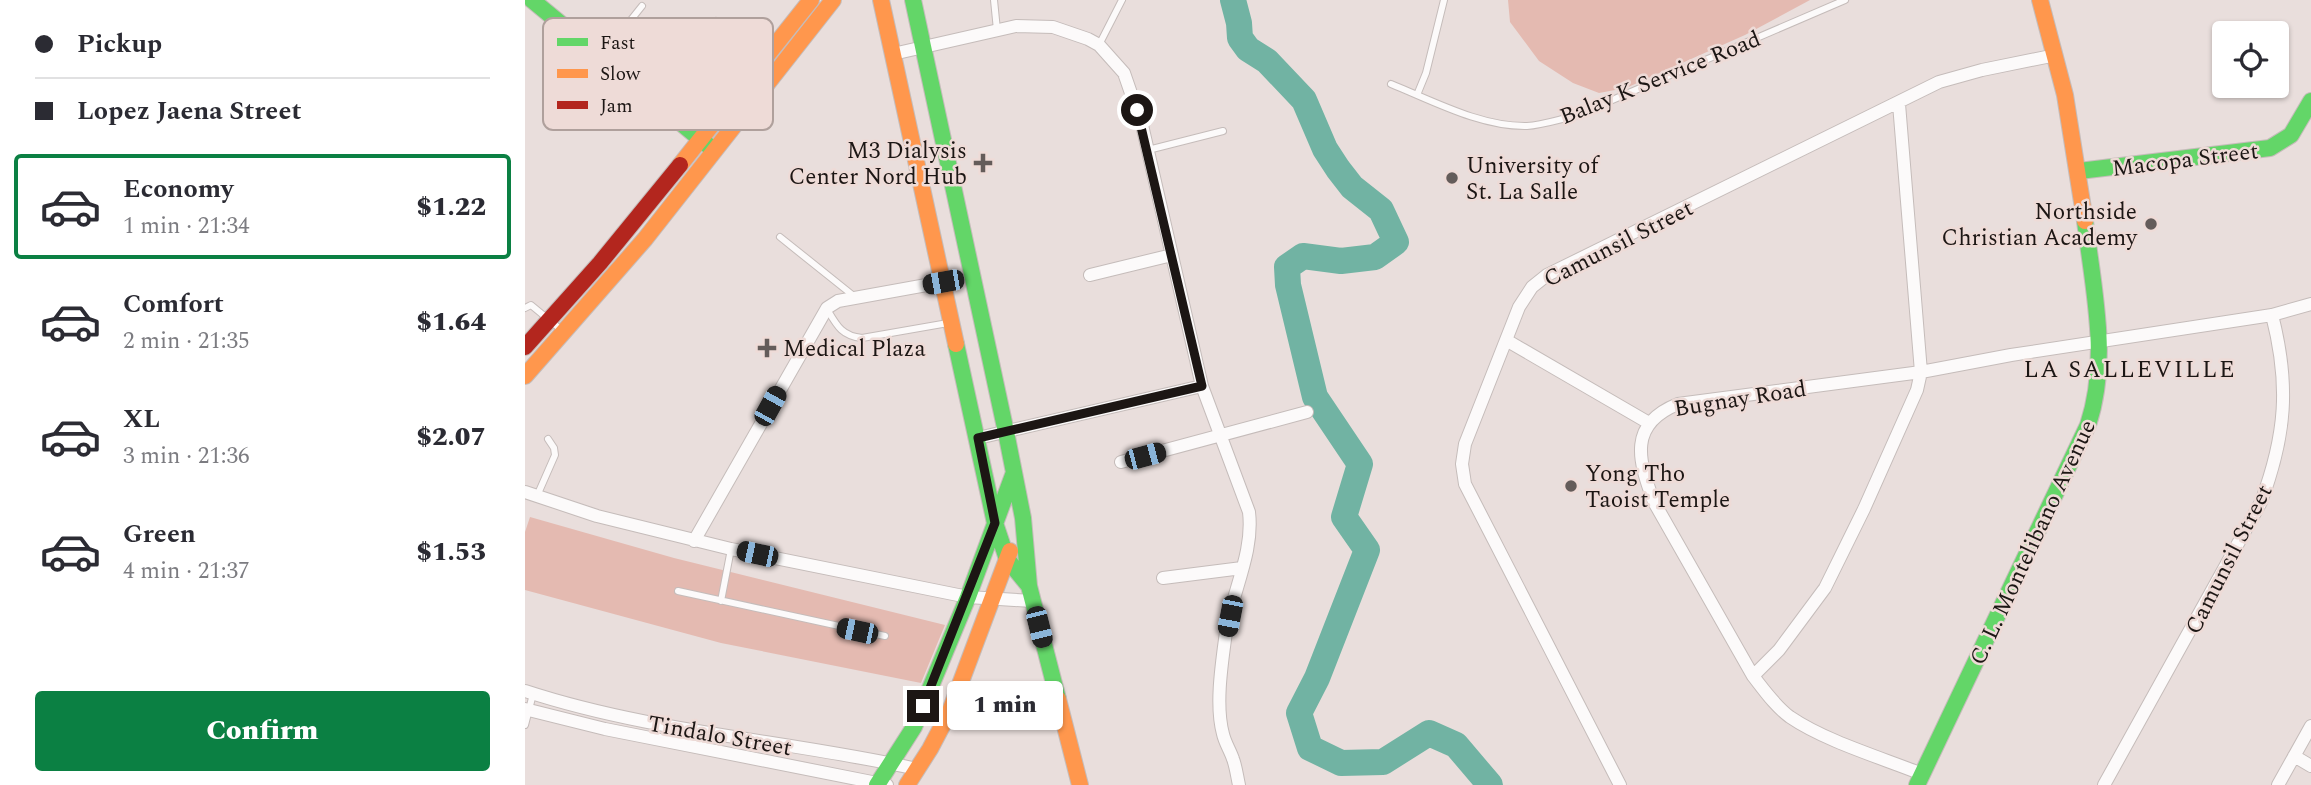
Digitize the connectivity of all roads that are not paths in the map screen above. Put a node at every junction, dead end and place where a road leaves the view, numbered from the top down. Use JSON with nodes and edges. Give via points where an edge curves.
{"nodes":[{"id":1,"x":532,"y":0,"type":"edge"},
{"id":2,"x":811,"y":0,"type":"edge"},
{"id":3,"x":833,"y":0,"type":"edge"},
{"id":4,"x":881,"y":0,"type":"edge"},
{"id":5,"x":913,"y":0,"type":"edge"},
{"id":6,"x":994,"y":0,"type":"edge"},
{"id":7,"x":1122,"y":0,"type":"edge"},
{"id":8,"x":1444,"y":0,"type":"edge"},
{"id":9,"x":1845,"y":0,"type":"edge"},
{"id":10,"x":2040,"y":0,"type":"edge"},
{"id":11,"x":642,"y":6,"type":"dead end"},
{"id":12,"x":554,"y":18,"type":"edge"},
{"id":13,"x":632,"y":18,"type":"edge"},
{"id":14,"x":997,"y":30,"type":"junction"},
{"id":15,"x":773,"y":46,"type":"edge"},
{"id":16,"x":1099,"y":46,"type":"junction"},
{"id":17,"x":923,"y":47,"type":"junction"},
{"id":18,"x":893,"y":54,"type":"junction"},
{"id":19,"x":2056,"y":55,"type":"junction"},
{"id":20,"x":773,"y":77,"type":"edge"},
{"id":21,"x":1391,"y":85,"type":"dead end"},
{"id":22,"x":1417,"y":95,"type":"junction"},
{"id":23,"x":2311,"y":102,"type":"edge"},
{"id":24,"x":1899,"y":104,"type":"junction"},
{"id":25,"x":941,"y":125,"type":"junction"},
{"id":26,"x":689,"y":130,"type":"edge"},
{"id":27,"x":709,"y":130,"type":"edge"},
{"id":28,"x":731,"y":130,"type":"edge"},
{"id":29,"x":1223,"y":131,"type":"dead end"},
{"id":30,"x":910,"y":132,"type":"junction"},
{"id":31,"x":701,"y":140,"type":"junction"},
{"id":32,"x":1148,"y":150,"type":"junction"},
{"id":33,"x":715,"y":151,"type":"junction"},
{"id":34,"x":2079,"y":171,"type":"junction"},
{"id":35,"x":780,"y":237,"type":"dead end"},
{"id":36,"x":1173,"y":255,"type":"junction"},
{"id":37,"x":1090,"y":275,"type":"dead end"},
{"id":38,"x":943,"y":282,"type":"junction"},
{"id":39,"x":856,"y":298,"type":"junction"},
{"id":40,"x":2311,"y":304,"type":"edge"},
{"id":41,"x":526,"y":306,"type":"edge"},
{"id":42,"x":827,"y":308,"type":"junction"},
{"id":43,"x":2273,"y":315,"type":"junction"},
{"id":44,"x":550,"y":320,"type":"junction"},
{"id":45,"x":952,"y":323,"type":"junction"},
{"id":46,"x":565,"y":333,"type":"junction"},
{"id":47,"x":1506,"y":340,"type":"junction"},
{"id":48,"x":2099,"y":341,"type":"junction"},
{"id":49,"x":525,"y":346,"type":"edge"},
{"id":50,"x":1921,"y":372,"type":"junction"},
{"id":51,"x":525,"y":376,"type":"edge"},
{"id":52,"x":1202,"y":386,"type":"junction"},
{"id":53,"x":1307,"y":412,"type":"dead end"},
{"id":54,"x":1649,"y":423,"type":"junction"},
{"id":55,"x":1006,"y":432,"type":"junction"},
{"id":56,"x":1219,"y":435,"type":"junction"},
{"id":57,"x":978,"y":438,"type":"junction"},
{"id":58,"x":548,"y":439,"type":"dead end"},
{"id":59,"x":1121,"y":462,"type":"dead end"},
{"id":60,"x":1014,"y":474,"type":"junction"},
{"id":61,"x":531,"y":494,"type":"edge"},
{"id":62,"x":1023,"y":518,"type":"junction"},
{"id":63,"x":995,"y":523,"type":"junction"},
{"id":64,"x":694,"y":541,"type":"junction"},
{"id":65,"x":730,"y":549,"type":"junction"},
{"id":66,"x":1007,"y":559,"type":"junction"},
{"id":67,"x":1242,"y":568,"type":"junction"},
{"id":68,"x":1163,"y":578,"type":"dead end"},
{"id":69,"x":678,"y":591,"type":"dead end"},
{"id":70,"x":1030,"y":594,"type":"junction"},
{"id":71,"x":968,"y":597,"type":"junction"},
{"id":72,"x":991,"y":599,"type":"junction"},
{"id":73,"x":721,"y":601,"type":"junction"},
{"id":74,"x":885,"y":636,"type":"dead end"},
{"id":75,"x":940,"y":664,"type":"junction"},
{"id":76,"x":963,"y":673,"type":"junction"},
{"id":77,"x":1753,"y":676,"type":"junction"},
{"id":78,"x":529,"y":693,"type":"edge"},
{"id":79,"x":527,"y":710,"type":"edge"},
{"id":80,"x":608,"y":715,"type":"junction"},
{"id":81,"x":525,"y":725,"type":"edge"},
{"id":82,"x":2311,"y":726,"type":"edge"},
{"id":83,"x":605,"y":729,"type":"junction"},
{"id":84,"x":703,"y":734,"type":"junction"},
{"id":85,"x":700,"y":748,"type":"junction"},
{"id":86,"x":2294,"y":756,"type":"junction"},
{"id":87,"x":892,"y":764,"type":"junction"},
{"id":88,"x":2311,"y":766,"type":"edge"},
{"id":89,"x":917,"y":769,"type":"junction"},
{"id":90,"x":1919,"y":779,"type":"edge"},
{"id":91,"x":881,"y":784,"type":"edge"},
{"id":92,"x":907,"y":785,"type":"edge"},
{"id":93,"x":1080,"y":785,"type":"edge"},
{"id":94,"x":1239,"y":785,"type":"edge"},
{"id":95,"x":1620,"y":785,"type":"edge"},
{"id":96,"x":2104,"y":785,"type":"edge"},
{"id":97,"x":2278,"y":785,"type":"edge"}],
"edges":[{"from":1,"to":12,"type":"main road"},
{"from":2,"to":15,"type":"main road"},
{"from":3,"to":20,"type":"main road"},
{"from":4,"to":18,"type":"main road"},
{"from":5,"to":17,"type":"main road"},
{"from":6,"to":14,"type":"lane"},
{"from":7,"to":16,"type":"lane"},
{"from":8,"to":22,"type":"lane"},
{"from":9,"to":22,"type":"lane","name":"Balay K Service Road","via":[[1575,116],[1528,126],[1500,124]]},
{"from":10,"to":19,"type":"main road","name":"C. L. Montelibano Avenue"},
{"from":11,"to":13,"type":"lane"},
{"from":14,"to":16,"type":"street","via":[[1053,27]]},
{"from":14,"to":17,"type":"street","via":[[960,34]]},
{"from":16,"to":32,"type":"street","via":[[1124,73]]},
{"from":17,"to":18,"type":"street"},
{"from":17,"to":25,"type":"main road"},
{"from":18,"to":30,"type":"main road"},
{"from":19,"to":24,"type":"street","name":"Camunsil Street","via":[[1939,82]]},
{"from":19,"to":34,"type":"main road","name":"C. L. Montelibano Avenue"},
{"from":21,"to":22,"type":"lane","name":"Balay K Service Road"},
{"from":23,"to":34,"type":"main road","name":"Macopa Street","via":[[2291,135],[2270,148]]},
{"from":24,"to":47,"type":"street","name":"Camunsil Street","via":[[1547,275],[1518,307]]},
{"from":24,"to":50,"type":"street"},
{"from":25,"to":30,"type":"main road"},
{"from":25,"to":55,"type":"main road"},
{"from":26,"to":31,"type":"main road"},
{"from":27,"to":31,"type":"main road"},
{"from":28,"to":33,"type":"main road"},
{"from":29,"to":32,"type":"lane"},
{"from":30,"to":38,"type":"main road"},
{"from":31,"to":33,"type":"main road"},
{"from":31,"to":44,"type":"main road"},
{"from":32,"to":36,"type":"street"},
{"from":33,"to":46,"type":"main road"},
{"from":34,"to":48,"type":"main road","name":"C. L. Montelibano Avenue"},
{"from":35,"to":39,"type":"lane"},
{"from":36,"to":37,"type":"street"},
{"from":36,"to":52,"type":"street"},
{"from":38,"to":39,"type":"street"},
{"from":38,"to":45,"type":"main road"},
{"from":39,"to":42,"type":"street"},
{"from":40,"to":43,"type":"street","name":"Bugnay Road"},
{"from":41,"to":44,"type":"lane"},
{"from":42,"to":45,"type":"lane","via":[[840,332],[862,338]]},
{"from":42,"to":64,"type":"street"},
{"from":43,"to":48,"type":"street","name":"Bugnay Road"},
{"from":43,"to":96,"type":"street","name":"Camunsil Street","via":[[2284,368],[2284,401],[2280,442],[2261,502]]},
{"from":44,"to":46,"type":"lane"},
{"from":44,"to":49,"type":"main road"},
{"from":45,"to":57,"type":"main road"},
{"from":46,"to":51,"type":"main road"},
{"from":47,"to":54,"type":"street"},
{"from":47,"to":95,"type":"street","name":"Camunsil Street","via":[[1465,444],[1465,484]]},
{"from":48,"to":50,"type":"street","name":"Bugnay Road"},
{"from":48,"to":90,"type":"main road","name":"C. L. Montelibano Avenue","via":[[2098,390],[2088,425]]},
{"from":50,"to":54,"type":"street","name":"Bugnay Road","via":[[1678,404]]},
{"from":50,"to":77,"type":"street","via":[[1910,409],[1825,588],[1779,650]]},
{"from":52,"to":55,"type":"street"},
{"from":52,"to":56,"type":"street"},
{"from":53,"to":56,"type":"street"},
{"from":54,"to":77,"type":"street","name":"Bugnay Road","via":[[1639,446],[1654,502]]},
{"from":55,"to":57,"type":"street"},
{"from":55,"to":60,"type":"main road"},
{"from":56,"to":59,"type":"street"},
{"from":56,"to":67,"type":"street","via":[[1249,512]]},
{"from":57,"to":63,"type":"main road"},
{"from":58,"to":61,"type":"lane","via":[[555,456]]},
{"from":60,"to":62,"type":"main road"},
{"from":60,"to":63,"type":"main road"},
{"from":61,"to":64,"type":"street"},
{"from":62,"to":66,"type":"main road"},
{"from":62,"to":70,"type":"main road"},
{"from":63,"to":66,"type":"main road"},
{"from":63,"to":71,"type":"main road"},
{"from":64,"to":65,"type":"street"},
{"from":65,"to":71,"type":"street"},
{"from":65,"to":73,"type":"lane"},
{"from":66,"to":70,"type":"main road"},
{"from":66,"to":72,"type":"main road"},
{"from":67,"to":68,"type":"street"},
{"from":67,"to":94,"type":"street","via":[[1226,633],[1220,713]]},
{"from":69,"to":73,"type":"lane"},
{"from":70,"to":72,"type":"street"},
{"from":70,"to":93,"type":"main road"},
{"from":71,"to":72,"type":"street"},
{"from":71,"to":75,"type":"main road"},
{"from":72,"to":76,"type":"main road"},
{"from":73,"to":74,"type":"lane"},
{"from":75,"to":76,"type":"main road"},
{"from":75,"to":87,"type":"main road","via":[[914,727]]},
{"from":76,"to":89,"type":"main road","via":[[950,711]]},
{"from":77,"to":90,"type":"street","name":"Bugnay Road","via":[[1790,717]]},
{"from":78,"to":79,"type":"lane"},
{"from":78,"to":80,"type":"street","name":"Tindalo Street"},
{"from":79,"to":81,"type":"lane"},
{"from":79,"to":83,"type":"street","name":"Tindalo Street"},
{"from":80,"to":83,"type":"street"},
{"from":80,"to":84,"type":"street","name":"Tindalo Street"},
{"from":82,"to":86,"type":"street"},
{"from":83,"to":85,"type":"street","name":"Tindalo Street"},
{"from":84,"to":85,"type":"street"},
{"from":84,"to":87,"type":"street","name":"Tindalo Street"},
{"from":85,"to":91,"type":"street","name":"Tindalo Street"},
{"from":86,"to":88,"type":"street"},
{"from":86,"to":97,"type":"street"},
{"from":87,"to":89,"type":"street","name":"Tindalo Street"},
{"from":87,"to":91,"type":"main road"},
{"from":89,"to":92,"type":"main road"}]}
